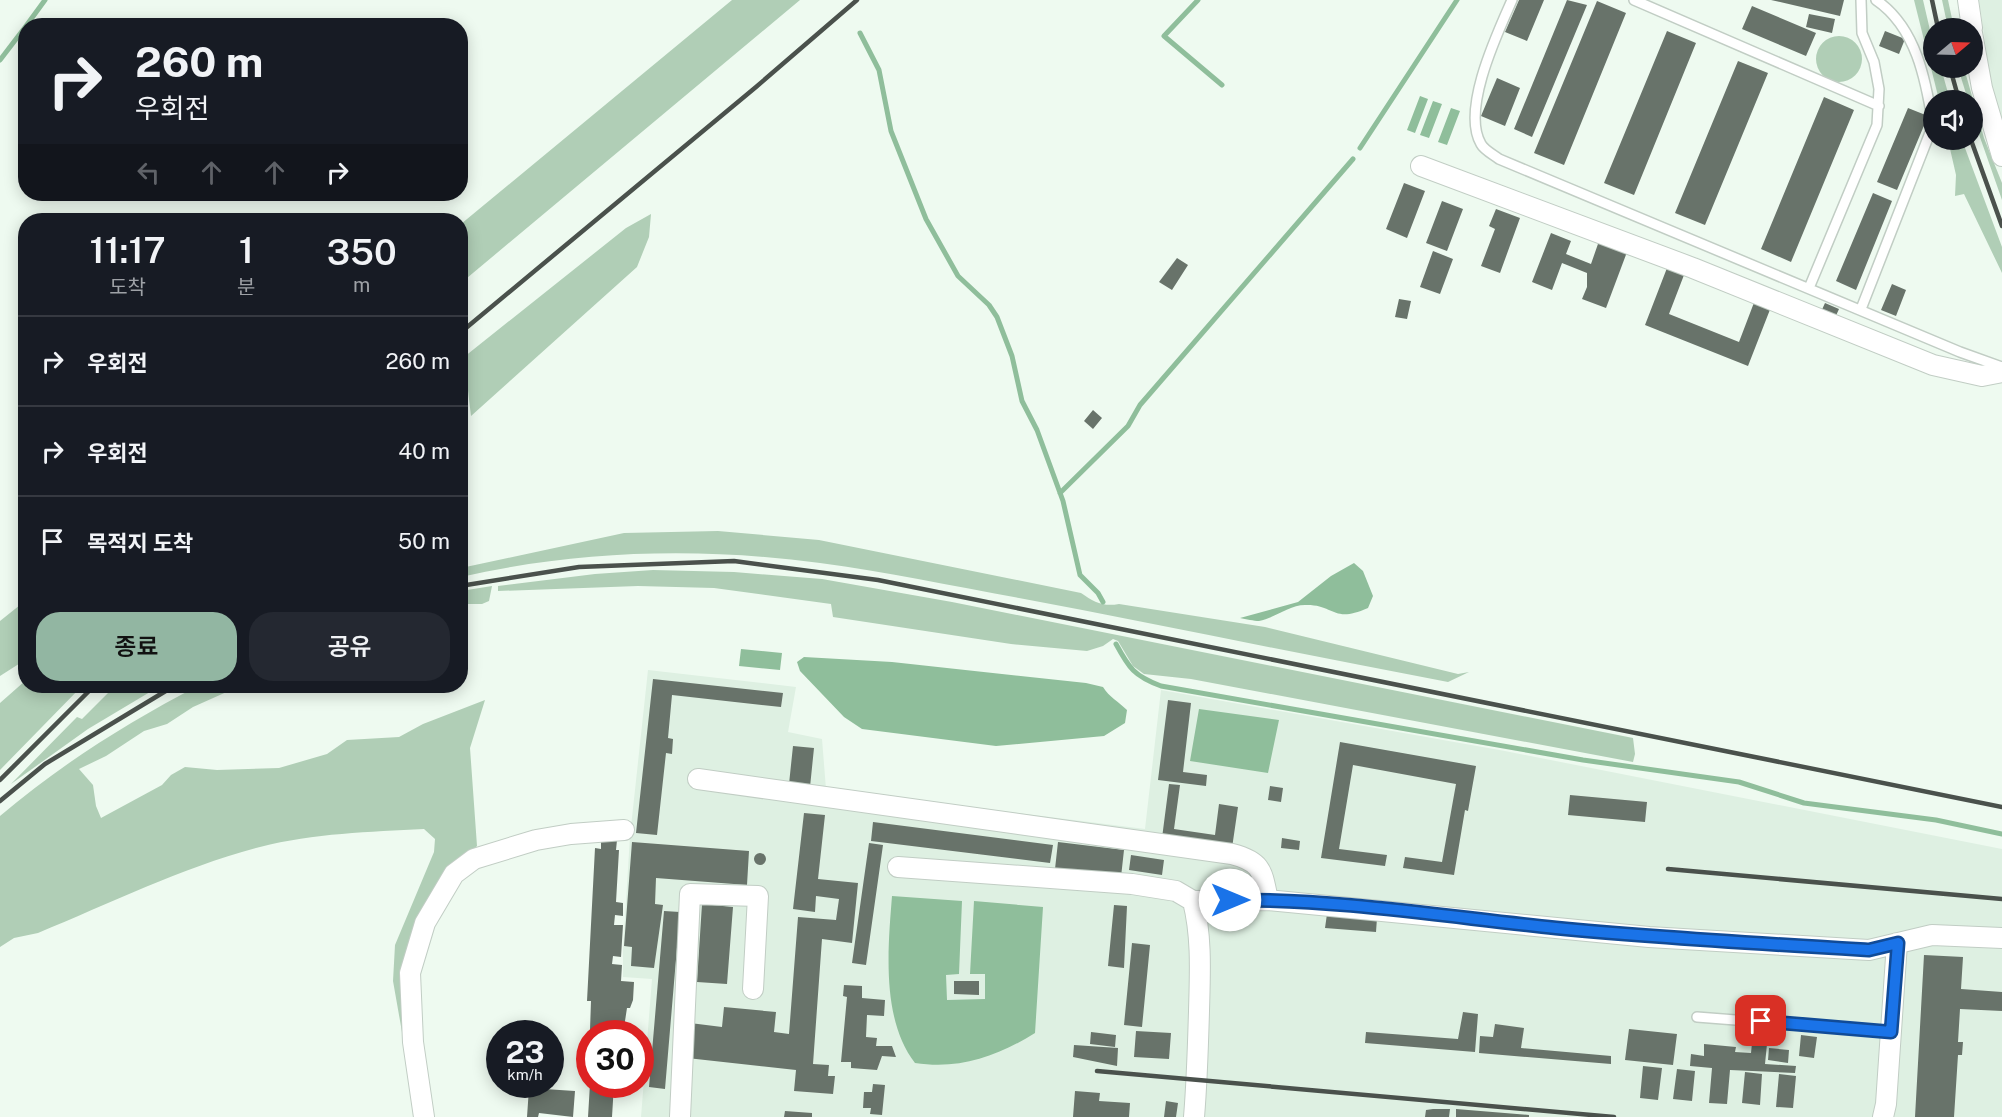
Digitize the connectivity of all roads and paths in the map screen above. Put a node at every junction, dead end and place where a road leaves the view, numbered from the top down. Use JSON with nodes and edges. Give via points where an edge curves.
{"nodes":[{"id":1,"x":1512,"y":0,"type":"edge"},
{"id":2,"x":1634,"y":0,"type":"edge"},
{"id":3,"x":1861,"y":0,"type":"edge"},
{"id":4,"x":1876,"y":0,"type":"edge"},
{"id":5,"x":1968,"y":0,"type":"edge"},
{"id":6,"x":1971,"y":18,"type":"edge"},
{"id":7,"x":1980,"y":78,"type":"edge"},
{"id":8,"x":1879,"y":106,"type":"junction"},
{"id":9,"x":2002,"y":156,"type":"edge"},
{"id":10,"x":1420,"y":166,"type":"dead end"},
{"id":11,"x":1809,"y":288,"type":"junction"},
{"id":12,"x":1861,"y":309,"type":"junction"},
{"id":13,"x":2002,"y":367,"type":"edge"},
{"id":14,"x":2002,"y":372,"type":"edge"},
{"id":15,"x":698,"y":780,"type":"dead end"},
{"id":16,"x":624,"y":830,"type":"dead end"},
{"id":17,"x":898,"y":867,"type":"dead end"},
{"id":18,"x":1268,"y":900,"type":"junction"},
{"id":19,"x":1193,"y":901,"type":"junction"},
{"id":20,"x":2002,"y":938,"type":"edge"},
{"id":21,"x":1898,"y":943,"type":"junction"},
{"id":22,"x":753,"y":989,"type":"dead end"},
{"id":23,"x":1697,"y":1017,"type":"dead end"},
{"id":24,"x":1891,"y":1032,"type":"junction"},
{"id":25,"x":424,"y":1117,"type":"edge"},
{"id":26,"x":681,"y":1117,"type":"edge"},
{"id":27,"x":1194,"y":1117,"type":"edge"},
{"id":28,"x":1882,"y":1117,"type":"edge"}],
"edges":[{"from":1,"to":11,"type":"lane","via":[[1481,80],[1474,124],[1481,146],[1499,159]]},
{"from":2,"to":8,"type":"lane"},
{"from":3,"to":8,"type":"lane","via":[[1862,33],[1874,62]]},
{"from":4,"to":12,"type":"lane","via":[[1886,6],[1912,41],[1933,125]]},
{"from":5,"to":6,"type":"street"},
{"from":7,"to":9,"type":"street"},
{"from":8,"to":11,"type":"lane","via":[[1877,125]]},
{"from":10,"to":14,"type":"street","via":[[1694,268],[1933,365],[1982,375]]},
{"from":11,"to":12,"type":"lane"},
{"from":12,"to":13,"type":"lane"},
{"from":15,"to":18,"type":"street","via":[[1232,854],[1251,859],[1258,866]]},
{"from":16,"to":25,"type":"street","via":[[536,840],[474,859],[454,874],[425,923],[410,973],[413,1042]]},
{"from":17,"to":19,"type":"street","via":[[1132,884],[1176,891]]},
{"from":18,"to":19,"type":"street"},
{"from":18,"to":21,"type":"street","via":[[1649,937],[1869,950]]},
{"from":19,"to":27,"type":"street","via":[[1200,927]]},
{"from":20,"to":21,"type":"street","via":[[1932,935]]},
{"from":21,"to":24,"type":"street"},
{"from":22,"to":26,"type":"street","via":[[758,896],[690,894]]},
{"from":23,"to":24,"type":"lane"},
{"from":24,"to":28,"type":"street","via":[[1887,1104]]}]}
